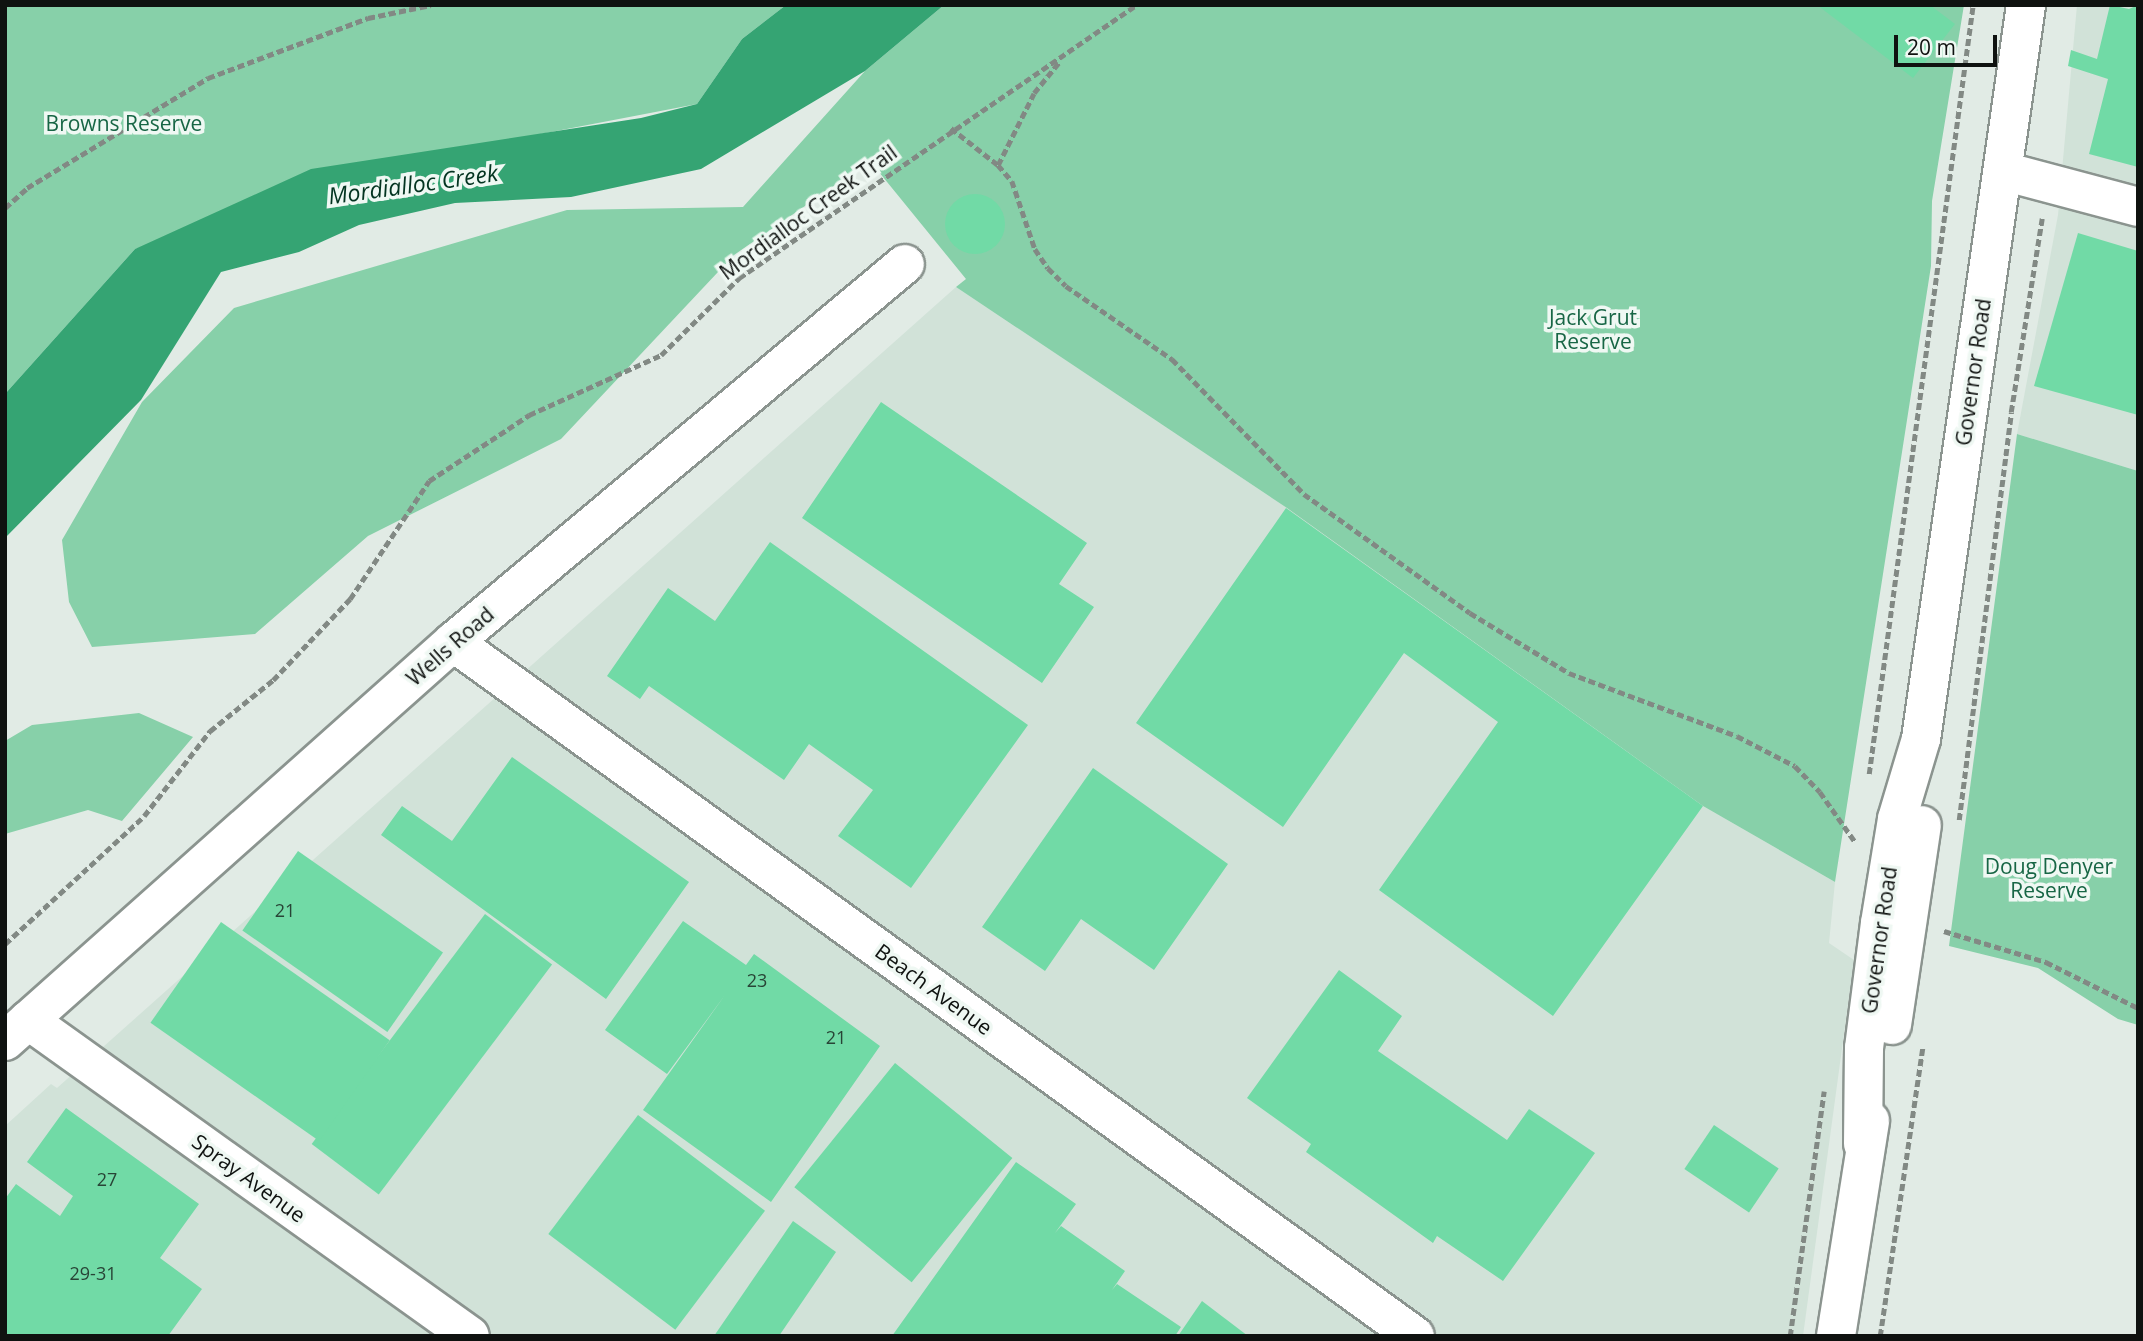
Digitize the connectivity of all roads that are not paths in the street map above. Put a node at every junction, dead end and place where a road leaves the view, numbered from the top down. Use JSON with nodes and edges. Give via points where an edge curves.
{"nodes":[{"id":1,"x":2026,"y":5,"type":"edge"},
{"id":2,"x":2003,"y":171,"type":"junction"},
{"id":3,"x":2138,"y":207,"type":"edge"},
{"id":4,"x":905,"y":264,"type":"dead end"},
{"id":5,"x":453,"y":642,"type":"junction"},
{"id":6,"x":1921,"y":738,"type":"junction"},
{"id":7,"x":17,"y":1030,"type":"edge"},
{"id":8,"x":1863,"y":1144,"type":"junction"},
{"id":9,"x":470,"y":1336,"type":"edge"},
{"id":10,"x":1415,"y":1336,"type":"edge"},
{"id":11,"x":1836,"y":1336,"type":"edge"}],
"edges":[{"from":1,"to":2,"type":"street","name":"Governor Road"},
{"from":2,"to":3,"type":"street"},
{"from":2,"to":6,"type":"street","name":"Governor Road"},
{"from":4,"to":5,"type":"street","name":"Wells Road"},
{"from":5,"to":7,"type":"street","name":"Wells Road"},
{"from":5,"to":10,"type":"street","name":"Beach Avenue"},
{"from":6,"to":8,"type":"street","name":"Governor Road","via":[[1897,820],[1880,923],[1864,1048]]},
{"from":6,"to":8,"type":"street","name":"Governor Road","via":[[1922,824],[1934,929],[1886,1060]]},
{"from":7,"to":9,"type":"street","name":"Spray Avenue"},
{"from":8,"to":11,"type":"street","name":"Governor Road"}]}
